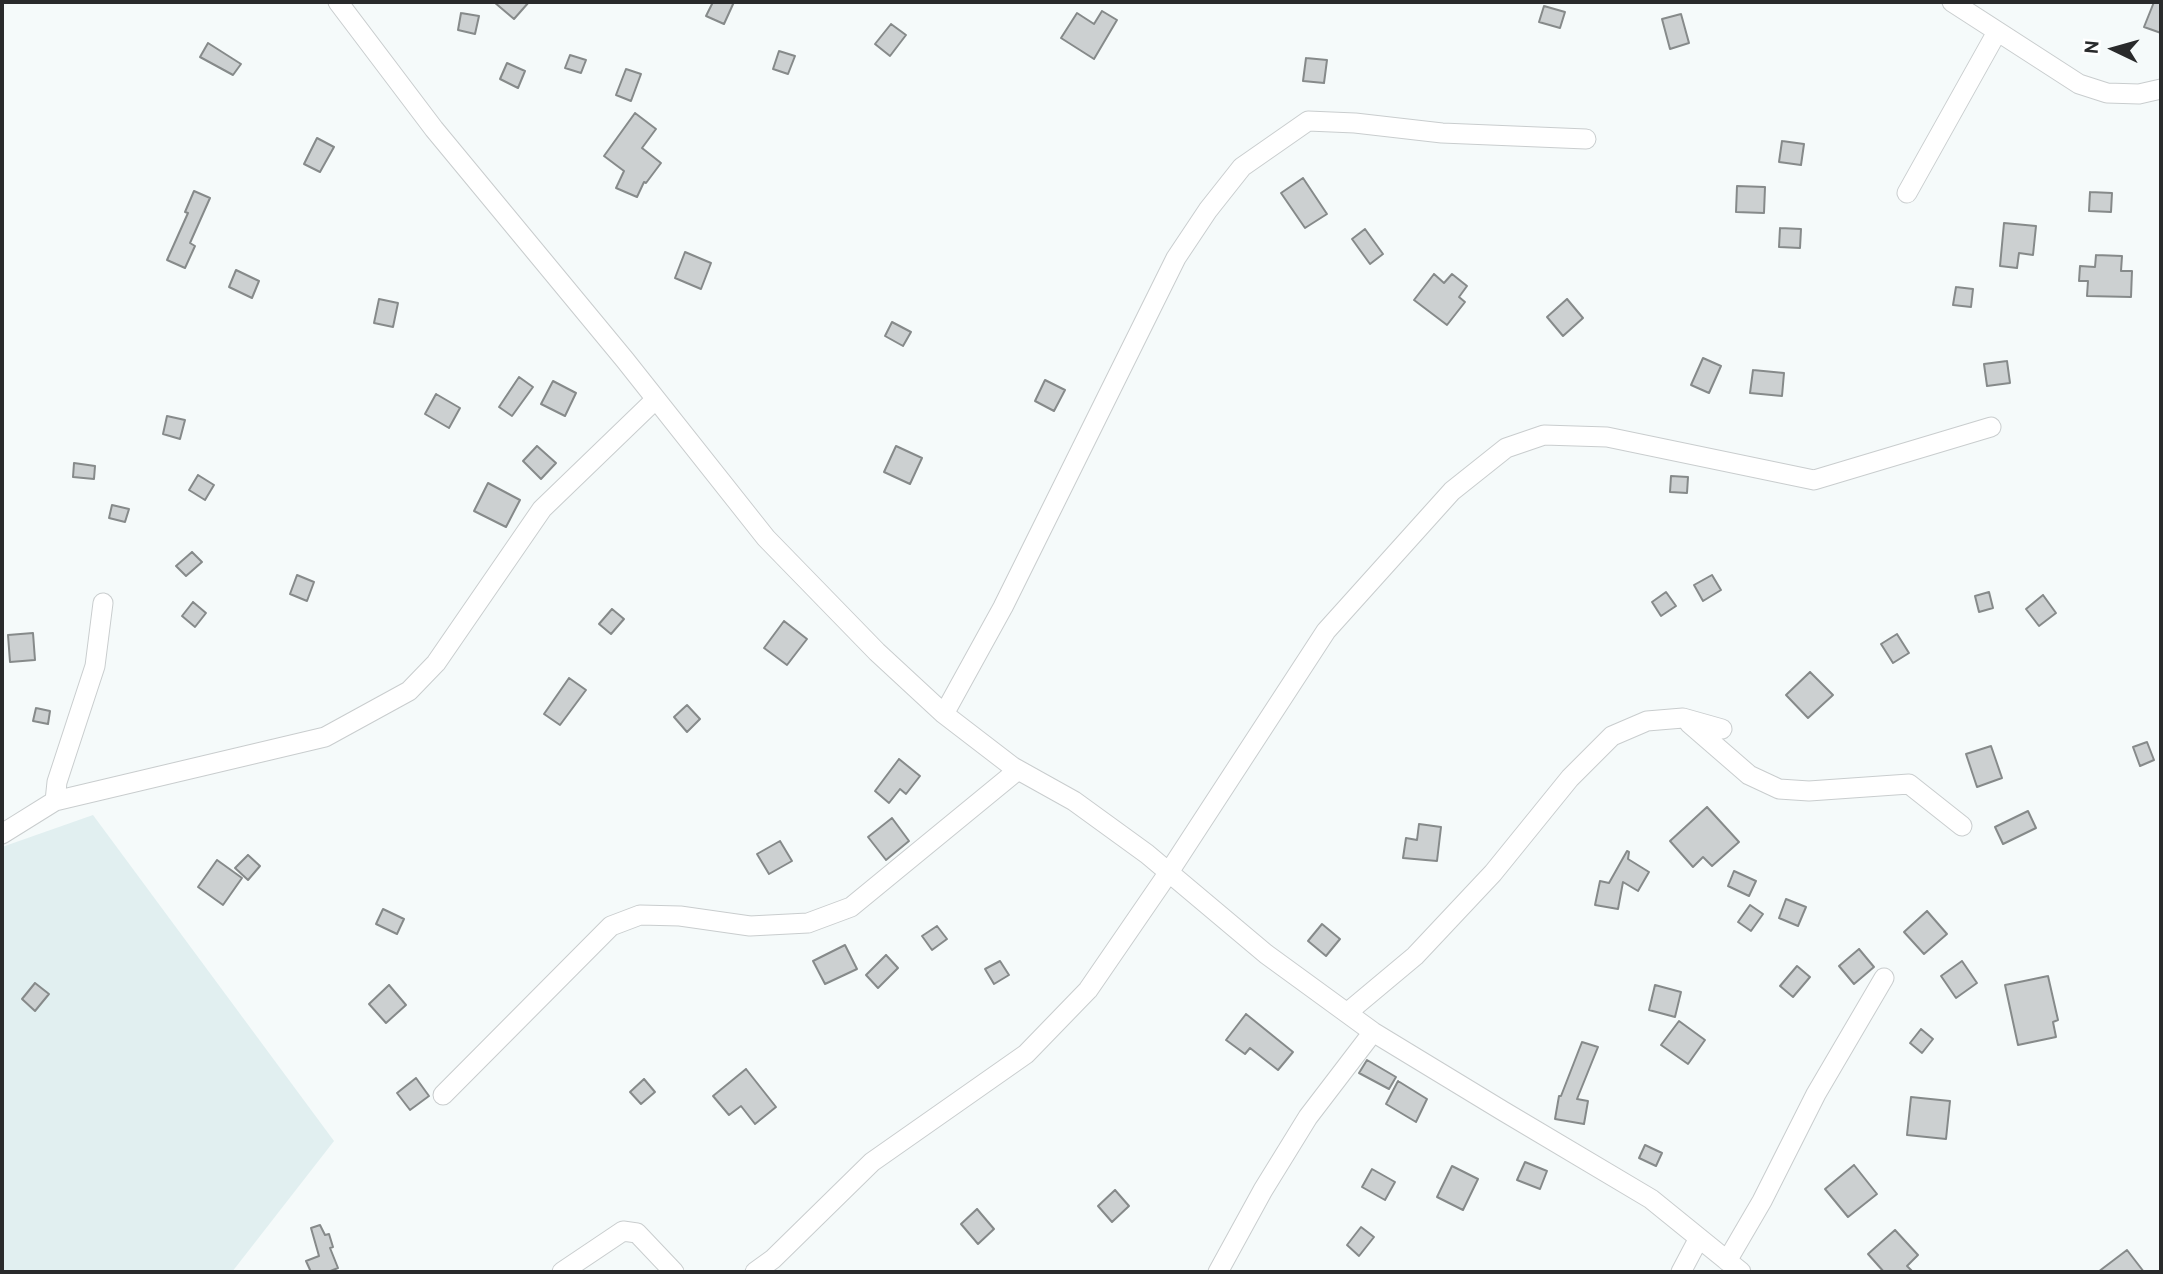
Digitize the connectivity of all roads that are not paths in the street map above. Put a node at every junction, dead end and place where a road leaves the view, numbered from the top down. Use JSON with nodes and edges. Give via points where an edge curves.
{"nodes":[{"id":1,"x":338,"y":2,"type":"edge"},
{"id":2,"x":1952,"y":2,"type":"edge"},
{"id":3,"x":1997,"y":32,"type":"junction"},
{"id":4,"x":2161,"y":89,"type":"edge"},
{"id":5,"x":1586,"y":139,"type":"dead end"},
{"id":6,"x":1907,"y":193,"type":"dead end"},
{"id":7,"x":656,"y":399,"type":"junction"},
{"id":8,"x":1991,"y":426,"type":"dead end"},
{"id":9,"x":103,"y":603,"type":"dead end"},
{"id":10,"x":944,"y":714,"type":"junction"},
{"id":11,"x":1683,"y":718,"type":"junction"},
{"id":12,"x":1722,"y":729,"type":"dead end"},
{"id":13,"x":1018,"y":770,"type":"junction"},
{"id":14,"x":55,"y":801,"type":"junction"},
{"id":15,"x":1962,"y":826,"type":"dead end"},
{"id":16,"x":2,"y":834,"type":"edge"},
{"id":17,"x":1168,"y":872,"type":"junction"},
{"id":18,"x":1884,"y":978,"type":"dead end"},
{"id":19,"x":1348,"y":1012,"type":"junction"},
{"id":20,"x":1374,"y":1032,"type":"junction"},
{"id":21,"x":443,"y":1095,"type":"dead end"},
{"id":22,"x":1699,"y":1238,"type":"junction"},
{"id":23,"x":1734,"y":1267,"type":"edge"},
{"id":24,"x":562,"y":1272,"type":"edge"},
{"id":25,"x":674,"y":1272,"type":"edge"},
{"id":26,"x":755,"y":1272,"type":"edge"},
{"id":27,"x":1218,"y":1272,"type":"edge"},
{"id":28,"x":1681,"y":1272,"type":"edge"}],
"edges":[{"from":1,"to":7,"type":"street","via":[[434,129]]},
{"from":2,"to":3,"type":"street"},
{"from":3,"to":4,"type":"street","via":[[2080,84],[2108,93]]},
{"from":3,"to":6,"type":"street"},
{"from":5,"to":10,"type":"street","via":[[1308,121],[1242,167],[1176,258],[1003,607]]},
{"from":7,"to":10,"type":"street","via":[[766,538]]},
{"from":7,"to":14,"type":"street","via":[[541,509],[436,663],[409,691],[325,737]]},
{"from":8,"to":17,"type":"street","via":[[1814,480],[1607,437],[1544,435],[1506,448],[1452,491],[1326,631]]},
{"from":9,"to":14,"type":"street","via":[[95,666]]},
{"from":10,"to":13,"type":"street"},
{"from":11,"to":12,"type":"street"},
{"from":11,"to":15,"type":"street","via":[[1749,775],[1779,789],[1809,792],[1909,784]]},
{"from":11,"to":19,"type":"street","via":[[1647,721],[1612,736],[1415,956]]},
{"from":13,"to":17,"type":"street","via":[[1074,801]]},
{"from":13,"to":21,"type":"street","via":[[851,907],[808,923],[750,926],[640,915],[611,926]]},
{"from":14,"to":16,"type":"street"},
{"from":17,"to":19,"type":"street","via":[[1266,954]]},
{"from":17,"to":26,"type":"street","via":[[1088,990],[1026,1054],[872,1161]]},
{"from":18,"to":23,"type":"street","via":[[1816,1094]]},
{"from":19,"to":20,"type":"street"},
{"from":20,"to":22,"type":"street","via":[[1651,1199]]},
{"from":20,"to":27,"type":"street","via":[[1308,1116]]},
{"from":22,"to":23,"type":"street"},
{"from":22,"to":28,"type":"street"},
{"from":24,"to":25,"type":"street","via":[[623,1231],[637,1233]]}]}
